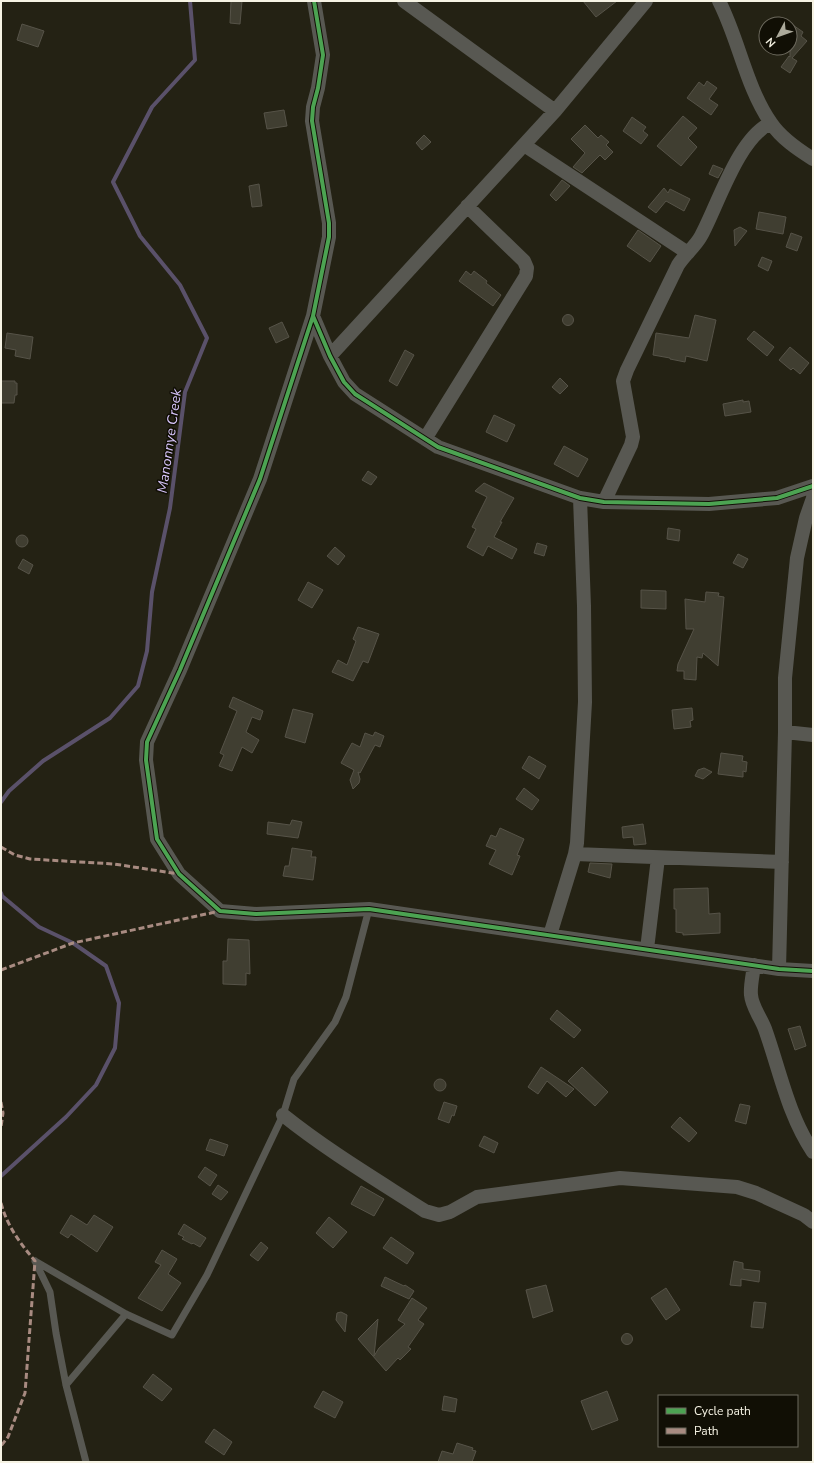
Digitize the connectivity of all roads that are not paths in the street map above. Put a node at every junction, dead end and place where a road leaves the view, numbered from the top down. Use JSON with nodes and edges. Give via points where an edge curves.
{"nodes":[{"id":1,"x":314,"y":1,"type":"edge"},
{"id":2,"x":404,"y":1,"type":"edge"},
{"id":3,"x":646,"y":1,"type":"edge"},
{"id":4,"x":719,"y":1,"type":"edge"},
{"id":5,"x":555,"y":111,"type":"junction"},
{"id":6,"x":771,"y":123,"type":"junction"},
{"id":7,"x":524,"y":145,"type":"junction"},
{"id":8,"x":813,"y":159,"type":"edge"},
{"id":9,"x":467,"y":206,"type":"junction"},
{"id":10,"x":688,"y":253,"type":"junction"},
{"id":11,"x":313,"y":316,"type":"junction"},
{"id":12,"x":330,"y":356,"type":"junction"},
{"id":13,"x":425,"y":438,"type":"junction"},
{"id":14,"x":813,"y":486,"type":"edge"},
{"id":15,"x":580,"y":498,"type":"junction"},
{"id":16,"x":813,"y":498,"type":"edge"},
{"id":17,"x":604,"y":502,"type":"junction"},
{"id":18,"x":785,"y":732,"type":"junction"},
{"id":19,"x":813,"y":735,"type":"edge"},
{"id":20,"x":575,"y":854,"type":"junction"},
{"id":21,"x":658,"y":858,"type":"junction"},
{"id":22,"x":782,"y":862,"type":"junction"},
{"id":23,"x":369,"y":909,"type":"junction"},
{"id":24,"x":550,"y":936,"type":"junction"},
{"id":25,"x":647,"y":949,"type":"junction"},
{"id":26,"x":754,"y":965,"type":"junction"},
{"id":27,"x":779,"y":969,"type":"junction"},
{"id":28,"x":813,"y":971,"type":"edge"},
{"id":29,"x":283,"y":1115,"type":"junction"},
{"id":30,"x":813,"y":1152,"type":"edge"},
{"id":31,"x":813,"y":1222,"type":"edge"},
{"id":32,"x":126,"y":1314,"type":"junction"},
{"id":33,"x":66,"y":1385,"type":"junction"},
{"id":34,"x":86,"y":1462,"type":"edge"}],
"edges":[{"from":1,"to":11,"type":"street","via":[[323,55],[312,122],[329,222],[329,237]]},
{"from":2,"to":5,"type":"street"},
{"from":3,"to":5,"type":"street"},
{"from":4,"to":6,"type":"street","via":[[735,36],[752,87]]},
{"from":5,"to":7,"type":"street"},
{"from":6,"to":8,"type":"street","via":[[792,145]]},
{"from":6,"to":10,"type":"street","via":[[756,133],[744,149],[719,194],[701,236]]},
{"from":7,"to":9,"type":"street"},
{"from":7,"to":10,"type":"street"},
{"from":9,"to":12,"type":"street"},
{"from":9,"to":13,"type":"street","via":[[524,261],[527,268],[526,276]]},
{"from":10,"to":17,"type":"street","via":[[678,265],[626,370],[623,381],[633,437]]},
{"from":11,"to":12,"type":"street"},
{"from":11,"to":23,"type":"street","via":[[260,479],[180,670],[153,726],[147,742],[146,760],[157,839],[179,874],[220,911],[256,914]]},
{"from":12,"to":13,"type":"street","via":[[344,382],[355,394]]},
{"from":13,"to":15,"type":"street","via":[[438,447]]},
{"from":14,"to":17,"type":"street","via":[[777,498],[753,501],[709,504]]},
{"from":15,"to":17,"type":"street"},
{"from":15,"to":20,"type":"street","via":[[585,702]]},
{"from":16,"to":18,"type":"street","via":[[796,558],[784,678]]},
{"from":18,"to":19,"type":"street"},
{"from":18,"to":22,"type":"street"},
{"from":20,"to":21,"type":"street"},
{"from":20,"to":24,"type":"street"},
{"from":21,"to":22,"type":"street"},
{"from":21,"to":25,"type":"street"},
{"from":22,"to":27,"type":"street"},
{"from":23,"to":24,"type":"street"},
{"from":23,"to":29,"type":"lane","via":[[346,998],[334,1022],[294,1079]]},
{"from":24,"to":25,"type":"street"},
{"from":25,"to":26,"type":"street"},
{"from":26,"to":27,"type":"street"},
{"from":26,"to":30,"type":"street","via":[[751,996],[786,1098],[800,1132]]},
{"from":27,"to":28,"type":"street"},
{"from":29,"to":31,"type":"street","via":[[335,1154],[425,1211],[439,1215],[477,1197],[620,1178],[738,1187],[804,1215]]},
{"from":29,"to":32,"type":"lane","via":[[207,1275],[172,1335]]},
{"from":32,"to":33,"type":"lane"},
{"from":32,"to":33,"type":"lane","via":[[35,1261],[50,1292]]},
{"from":33,"to":34,"type":"lane"}]}
